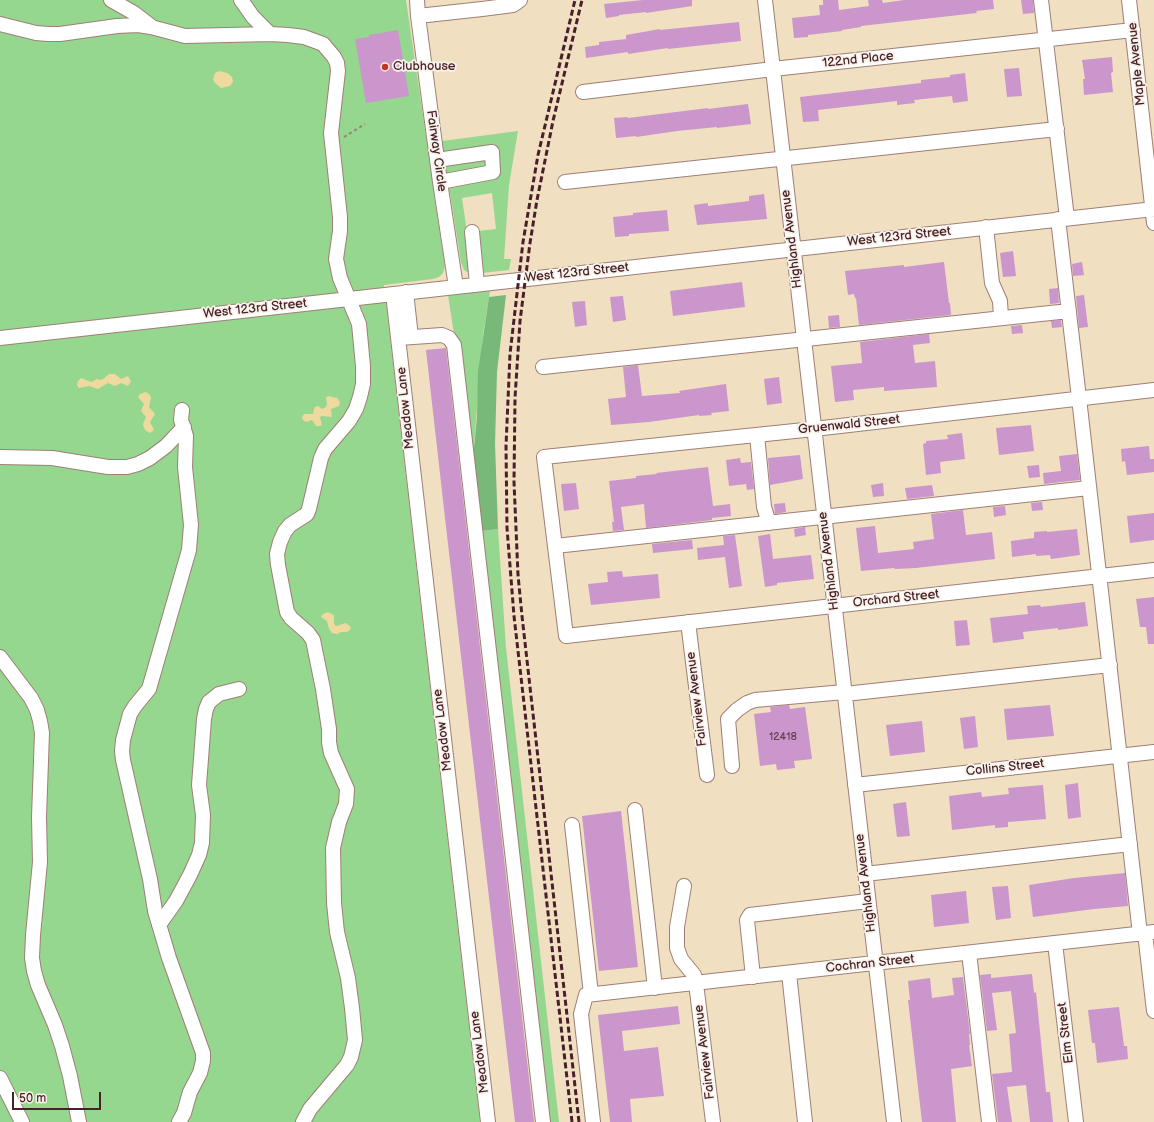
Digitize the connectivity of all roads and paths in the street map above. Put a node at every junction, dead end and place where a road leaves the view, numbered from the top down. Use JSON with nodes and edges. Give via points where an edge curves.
{"nodes":[{"id":1,"x":111,"y":0,"type":"edge"},
{"id":2,"x":241,"y":0,"type":"edge"},
{"id":3,"x":416,"y":0,"type":"edge"},
{"id":4,"x":520,"y":0,"type":"edge"},
{"id":5,"x":765,"y":0,"type":"edge"},
{"id":6,"x":1041,"y":0,"type":"edge"},
{"id":7,"x":1130,"y":0,"type":"edge"},
{"id":8,"x":418,"y":16,"type":"junction"},
{"id":9,"x":0,"y":24,"type":"edge"},
{"id":10,"x":151,"y":27,"type":"junction"},
{"id":11,"x":1133,"y":30,"type":"junction"},
{"id":12,"x":270,"y":34,"type":"junction"},
{"id":13,"x":1046,"y":40,"type":"junction"},
{"id":14,"x":773,"y":69,"type":"junction"},
{"id":15,"x":583,"y":92,"type":"dead end"},
{"id":16,"x":366,"y":124,"type":"dead end"},
{"id":17,"x":1056,"y":129,"type":"junction"},
{"id":18,"x":331,"y":145,"type":"junction"},
{"id":19,"x":783,"y":159,"type":"junction"},
{"id":20,"x":437,"y":160,"type":"junction"},
{"id":21,"x":440,"y":182,"type":"junction"},
{"id":22,"x":566,"y":182,"type":"dead end"},
{"id":23,"x":1153,"y":213,"type":"edge"},
{"id":24,"x":1062,"y":219,"type":"junction"},
{"id":25,"x":986,"y":227,"type":"junction"},
{"id":26,"x":472,"y":232,"type":"dead end"},
{"id":27,"x":793,"y":249,"type":"junction"},
{"id":28,"x":477,"y":284,"type":"junction"},
{"id":29,"x":456,"y":287,"type":"junction"},
{"id":30,"x":400,"y":293,"type":"junction"},
{"id":31,"x":348,"y":299,"type":"junction"},
{"id":32,"x":1069,"y":311,"type":"junction"},
{"id":33,"x":1001,"y":318,"type":"junction"},
{"id":34,"x":0,"y":338,"type":"edge"},
{"id":35,"x":405,"y":338,"type":"junction"},
{"id":36,"x":804,"y":339,"type":"junction"},
{"id":37,"x":543,"y":367,"type":"dead end"},
{"id":38,"x":1154,"y":390,"type":"edge"},
{"id":39,"x":1079,"y":398,"type":"junction"},
{"id":40,"x":182,"y":410,"type":"dead end"},
{"id":41,"x":184,"y":428,"type":"junction"},
{"id":42,"x":814,"y":429,"type":"junction"},
{"id":43,"x":757,"y":435,"type":"junction"},
{"id":44,"x":0,"y":457,"type":"edge"},
{"id":45,"x":1089,"y":488,"type":"junction"},
{"id":46,"x":824,"y":517,"type":"junction"},
{"id":47,"x":769,"y":523,"type":"junction"},
{"id":48,"x":555,"y":546,"type":"junction"},
{"id":49,"x":1154,"y":570,"type":"edge"},
{"id":50,"x":1100,"y":576,"type":"junction"},
{"id":51,"x":835,"y":606,"type":"junction"},
{"id":52,"x":688,"y":622,"type":"junction"},
{"id":53,"x":0,"y":657,"type":"edge"},
{"id":54,"x":1110,"y":665,"type":"junction"},
{"id":55,"x":239,"y":689,"type":"dead end"},
{"id":56,"x":845,"y":693,"type":"junction"},
{"id":57,"x":1154,"y":752,"type":"edge"},
{"id":58,"x":1120,"y":756,"type":"junction"},
{"id":59,"x":732,"y":766,"type":"dead end"},
{"id":60,"x":707,"y":775,"type":"dead end"},
{"id":61,"x":855,"y":785,"type":"junction"},
{"id":62,"x":635,"y":810,"type":"dead end"},
{"id":63,"x":572,"y":825,"type":"dead end"},
{"id":64,"x":1130,"y":844,"type":"junction"},
{"id":65,"x":865,"y":874,"type":"junction"},
{"id":66,"x":684,"y":886,"type":"dead end"},
{"id":67,"x":868,"y":901,"type":"junction"},
{"id":68,"x":159,"y":925,"type":"junction"},
{"id":69,"x":1146,"y":933,"type":"edge"},
{"id":70,"x":1055,"y":943,"type":"junction"},
{"id":71,"x":969,"y":953,"type":"junction"},
{"id":72,"x":876,"y":963,"type":"junction"},
{"id":73,"x":789,"y":973,"type":"junction"},
{"id":74,"x":753,"y":977,"type":"junction"},
{"id":75,"x":696,"y":983,"type":"junction"},
{"id":76,"x":655,"y":988,"type":"junction"},
{"id":77,"x":589,"y":995,"type":"junction"},
{"id":78,"x":1154,"y":1011,"type":"edge"},
{"id":79,"x":0,"y":1078,"type":"edge"},
{"id":80,"x":22,"y":1122,"type":"edge"},
{"id":81,"x":79,"y":1122,"type":"edge"},
{"id":82,"x":179,"y":1122,"type":"edge"},
{"id":83,"x":302,"y":1122,"type":"edge"},
{"id":84,"x":488,"y":1122,"type":"edge"},
{"id":85,"x":542,"y":1122,"type":"edge"},
{"id":86,"x":593,"y":1122,"type":"edge"},
{"id":87,"x":713,"y":1122,"type":"edge"},
{"id":88,"x":806,"y":1122,"type":"edge"},
{"id":89,"x":894,"y":1122,"type":"edge"},
{"id":90,"x":989,"y":1122,"type":"edge"},
{"id":91,"x":1076,"y":1122,"type":"edge"}],
"edges":[{"from":1,"to":10,"type":"street","via":[[134,13]]},
{"from":2,"to":12,"type":"street"},
{"from":3,"to":8,"type":"street","name":"Fairway Circle"},
{"from":4,"to":8,"type":"street","via":[[498,7]]},
{"from":5,"to":14,"type":"street","name":"Highland Avenue"},
{"from":6,"to":13,"type":"street"},
{"from":7,"to":11,"type":"street","name":"Maple Avenue"},
{"from":8,"to":20,"type":"street","name":"Fairway Circle"},
{"from":9,"to":10,"type":"street","via":[[48,34],[130,25]]},
{"from":10,"to":12,"type":"street","via":[[185,36]]},
{"from":11,"to":13,"type":"street","name":"122nd Place"},
{"from":11,"to":23,"type":"street","name":"Maple Avenue"},
{"from":12,"to":18,"type":"street","via":[[314,40],[323,44],[334,57],[338,71]]},
{"from":13,"to":14,"type":"street","name":"122nd Place"},
{"from":13,"to":17,"type":"street"},
{"from":14,"to":15,"type":"street","name":"122nd Place"},
{"from":14,"to":19,"type":"street","name":"Highland Avenue"},
{"from":16,"to":18,"type":"path"},
{"from":17,"to":19,"type":"street"},
{"from":17,"to":24,"type":"street"},
{"from":18,"to":31,"type":"street","via":[[340,217],[336,259]]},
{"from":19,"to":22,"type":"street"},
{"from":19,"to":27,"type":"street","name":"Highland Avenue"},
{"from":20,"to":21,"type":"street","name":"Fairway Circle"},
{"from":20,"to":21,"type":"street","via":[[492,152],[493,172]]},
{"from":21,"to":29,"type":"street","name":"Fairway Circle"},
{"from":23,"to":24,"type":"street","name":"West 123rd Street"},
{"from":24,"to":25,"type":"street","name":"West 123rd Street"},
{"from":24,"to":32,"type":"street"},
{"from":25,"to":27,"type":"street","name":"West 123rd Street"},
{"from":25,"to":33,"type":"street","via":[[992,283],[1000,301]]},
{"from":26,"to":28,"type":"street"},
{"from":27,"to":28,"type":"street","name":"West 123rd Street"},
{"from":27,"to":36,"type":"street","name":"Highland Avenue"},
{"from":28,"to":29,"type":"street","name":"West 123rd Street"},
{"from":29,"to":30,"type":"street","name":"West 123rd Street"},
{"from":30,"to":31,"type":"street","name":"West 123rd Street"},
{"from":30,"to":35,"type":"street","name":"Meadow Lane"},
{"from":31,"to":34,"type":"street","name":"West 123rd Street"},
{"from":31,"to":83,"type":"street","via":[[357,315],[362,336],[364,366],[360,397],[349,421],[325,449],[307,514],[285,531],[277,554],[287,612],[313,640],[323,689],[331,753],[347,795],[333,848],[334,890],[338,932],[352,1008],[354,1048],[347,1065]]},
{"from":32,"to":33,"type":"street"},
{"from":32,"to":39,"type":"street"},
{"from":33,"to":36,"type":"street"},
{"from":35,"to":84,"type":"street","name":"Meadow Lane"},
{"from":35,"to":85,"type":"street","via":[[442,335],[449,338],[454,345]]},
{"from":36,"to":37,"type":"street"},
{"from":36,"to":42,"type":"street","name":"Highland Avenue"},
{"from":38,"to":39,"type":"street","name":"Gruenwald Street"},
{"from":39,"to":42,"type":"street","name":"Gruenwald Street"},
{"from":39,"to":45,"type":"street"},
{"from":40,"to":41,"type":"street","via":[[181,420]]},
{"from":41,"to":44,"type":"street","via":[[166,446],[138,464],[127,467],[108,467],[52,458]]},
{"from":41,"to":68,"type":"street","via":[[191,525],[189,550],[150,689],[130,714],[122,751]]},
{"from":42,"to":43,"type":"street","name":"Gruenwald Street"},
{"from":42,"to":46,"type":"street","name":"Highland Avenue"},
{"from":43,"to":47,"type":"street","via":[[764,507]]},
{"from":43,"to":48,"type":"street","name":"Gruenwald Street","via":[[544,457]]},
{"from":45,"to":46,"type":"street"},
{"from":45,"to":50,"type":"street"},
{"from":46,"to":47,"type":"street"},
{"from":46,"to":51,"type":"street","name":"Highland Avenue"},
{"from":47,"to":48,"type":"street"},
{"from":48,"to":52,"type":"street","name":"Orchard Street","via":[[566,636]]},
{"from":49,"to":50,"type":"street","name":"Orchard Street"},
{"from":50,"to":51,"type":"street","name":"Orchard Street"},
{"from":50,"to":54,"type":"street"},
{"from":51,"to":52,"type":"street","name":"Orchard Street"},
{"from":51,"to":56,"type":"street","name":"Highland Avenue"},
{"from":52,"to":60,"type":"street","name":"Fairview Avenue"},
{"from":53,"to":81,"type":"street","via":[[31,698],[40,720],[40,862],[32,958],[38,985],[62,1046]]},
{"from":54,"to":56,"type":"street"},
{"from":54,"to":58,"type":"street"},
{"from":55,"to":68,"type":"street","via":[[219,694],[209,702],[206,709],[199,785],[203,814],[202,843],[190,875]]},
{"from":56,"to":59,"type":"street","via":[[755,700],[747,703],[728,719]]},
{"from":56,"to":61,"type":"street","name":"Highland Avenue"},
{"from":57,"to":58,"type":"street","name":"Collins Street"},
{"from":58,"to":61,"type":"street","name":"Collins Street"},
{"from":58,"to":64,"type":"street"},
{"from":61,"to":65,"type":"street","name":"Highland Avenue"},
{"from":62,"to":76,"type":"street"},
{"from":63,"to":77,"type":"street"},
{"from":64,"to":65,"type":"street"},
{"from":64,"to":69,"type":"street"},
{"from":65,"to":67,"type":"street","name":"Highland Avenue"},
{"from":66,"to":75,"type":"street","via":[[677,927],[677,948],[681,959],[694,975]]},
{"from":67,"to":72,"type":"street","name":"Highland Avenue"},
{"from":67,"to":74,"type":"street","via":[[750,915],[747,920]]},
{"from":68,"to":82,"type":"street","via":[[203,1053],[200,1073]]},
{"from":69,"to":70,"type":"street","name":"Cochran Street"},
{"from":69,"to":78,"type":"street"},
{"from":70,"to":71,"type":"street","name":"Cochran Street"},
{"from":70,"to":91,"type":"street","name":"Elm Street"},
{"from":71,"to":72,"type":"street","name":"Cochran Street"},
{"from":71,"to":90,"type":"street"},
{"from":72,"to":73,"type":"street","name":"Cochran Street"},
{"from":72,"to":89,"type":"street","name":"Highland Avenue"},
{"from":73,"to":74,"type":"street","name":"Cochran Street"},
{"from":73,"to":88,"type":"street"},
{"from":74,"to":75,"type":"street","name":"Cochran Street"},
{"from":75,"to":76,"type":"street","name":"Cochran Street"},
{"from":75,"to":87,"type":"street","name":"Fairview Avenue"},
{"from":76,"to":77,"type":"street","name":"Cochran Street"},
{"from":77,"to":86,"type":"street","via":[[581,1014]]},
{"from":79,"to":80,"type":"street"}]}
